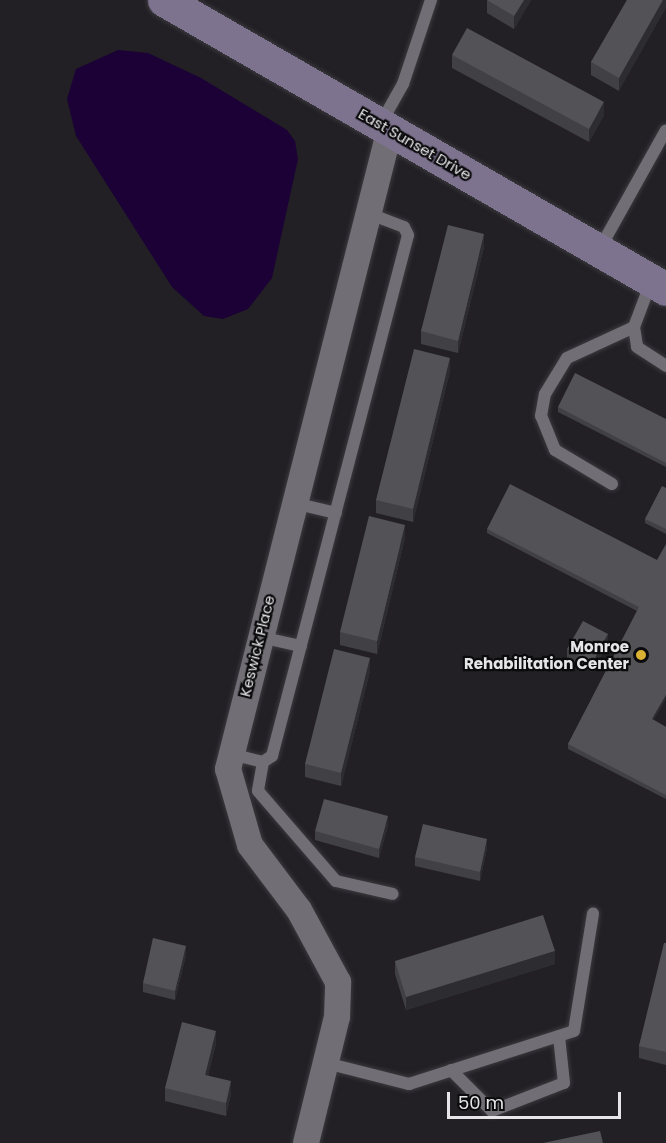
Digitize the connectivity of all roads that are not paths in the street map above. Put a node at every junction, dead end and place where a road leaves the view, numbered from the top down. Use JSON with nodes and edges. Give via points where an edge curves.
{"nodes":[{"id":1,"x":164,"y":0,"type":"edge"},
{"id":2,"x":431,"y":0,"type":"edge"},
{"id":3,"x":196,"y":8,"type":"edge"},
{"id":4,"x":385,"y":126,"type":"junction"},
{"id":5,"x":666,"y":130,"type":"edge"},
{"id":6,"x":368,"y":213,"type":"junction"},
{"id":7,"x":598,"y":250,"type":"junction"},
{"id":8,"x":659,"y":285,"type":"edge"},
{"id":9,"x":634,"y":327,"type":"junction"},
{"id":10,"x":666,"y":366,"type":"edge"},
{"id":11,"x":612,"y":484,"type":"dead end"},
{"id":12,"x":294,"y":502,"type":"junction"},
{"id":13,"x":336,"y":513,"type":"junction"},
{"id":14,"x":260,"y":637,"type":"junction"},
{"id":15,"x":300,"y":646,"type":"junction"},
{"id":16,"x":231,"y":754,"type":"junction"},
{"id":17,"x":263,"y":762,"type":"junction"},
{"id":18,"x":393,"y":894,"type":"dead end"},
{"id":19,"x":593,"y":914,"type":"dead end"},
{"id":20,"x":559,"y":1036,"type":"junction"},
{"id":21,"x":326,"y":1063,"type":"junction"},
{"id":22,"x":451,"y":1070,"type":"junction"},
{"id":23,"x":306,"y":1143,"type":"edge"}],
"edges":[{"from":1,"to":3,"type":"street","name":"East Sunset Drive"},
{"from":2,"to":4,"type":"lane"},
{"from":3,"to":4,"type":"street","name":"East Sunset Drive"},
{"from":4,"to":6,"type":"street","name":"Keswick Place"},
{"from":4,"to":7,"type":"street","name":"East Sunset Drive"},
{"from":5,"to":7,"type":"lane"},
{"from":6,"to":12,"type":"street","name":"Keswick Place"},
{"from":6,"to":13,"type":"lane","via":[[404,227],[408,235]]},
{"from":7,"to":8,"type":"street","name":"East Sunset Drive"},
{"from":8,"to":9,"type":"lane"},
{"from":9,"to":10,"type":"lane","via":[[637,346]]},
{"from":9,"to":11,"type":"lane","via":[[567,358],[545,394],[541,416],[555,450]]},
{"from":12,"to":13,"type":"lane"},
{"from":12,"to":14,"type":"street","name":"Keswick Place"},
{"from":13,"to":15,"type":"lane"},
{"from":14,"to":15,"type":"lane"},
{"from":14,"to":16,"type":"street","name":"Keswick Place"},
{"from":15,"to":17,"type":"lane","via":[[272,756]]},
{"from":16,"to":17,"type":"lane"},
{"from":16,"to":21,"type":"street","name":"Keswick Place","via":[[232,799],[250,845],[299,910],[338,982],[337,1017]]},
{"from":17,"to":18,"type":"lane","via":[[258,791],[336,880]]},
{"from":19,"to":20,"type":"lane","via":[[574,1031]]},
{"from":20,"to":22,"type":"lane"},
{"from":20,"to":22,"type":"lane","via":[[564,1083],[492,1111]]},
{"from":21,"to":22,"type":"lane","via":[[409,1084]]},
{"from":21,"to":23,"type":"street","name":"Keswick Place"}]}
